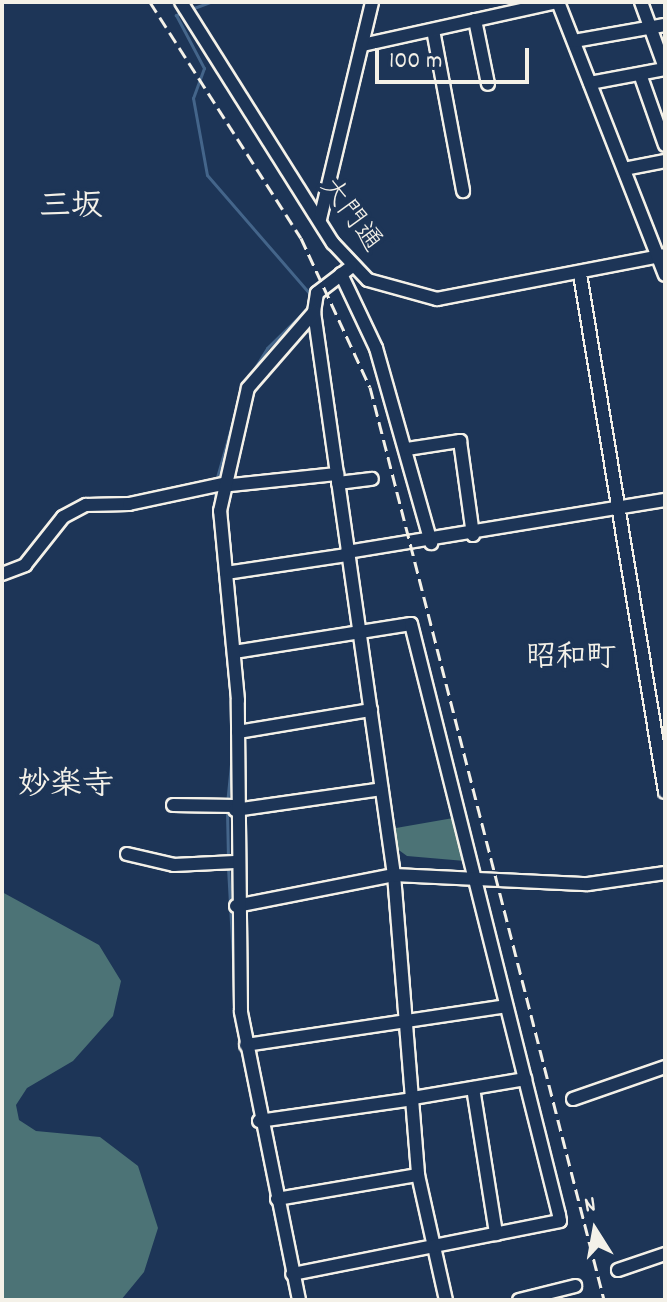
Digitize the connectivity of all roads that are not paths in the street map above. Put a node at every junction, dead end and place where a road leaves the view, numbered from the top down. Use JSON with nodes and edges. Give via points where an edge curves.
{"nodes":[{"id":1,"x":198,"y":2,"type":"edge"},
{"id":2,"x":372,"y":2,"type":"edge"},
{"id":3,"x":558,"y":2,"type":"edge"},
{"id":4,"x":641,"y":2,"type":"edge"},
{"id":5,"x":186,"y":9,"type":"edge"},
{"id":6,"x":475,"y":20,"type":"junction"},
{"id":7,"x":665,"y":25,"type":"edge"},
{"id":8,"x":651,"y":27,"type":"junction"},
{"id":9,"x":433,"y":30,"type":"junction"},
{"id":10,"x":574,"y":41,"type":"junction"},
{"id":11,"x":362,"y":45,"type":"junction"},
{"id":12,"x":665,"y":68,"type":"edge"},
{"id":13,"x":640,"y":74,"type":"junction"},
{"id":14,"x":590,"y":83,"type":"junction"},
{"id":15,"x":488,"y":84,"type":"dead end"},
{"id":16,"x":665,"y":145,"type":"edge"},
{"id":17,"x":665,"y":161,"type":"edge"},
{"id":18,"x":624,"y":169,"type":"junction"},
{"id":19,"x":463,"y":191,"type":"dead end"},
{"id":20,"x":320,"y":219,"type":"junction"},
{"id":21,"x":661,"y":256,"type":"edge"},
{"id":22,"x":346,"y":270,"type":"junction"},
{"id":23,"x":580,"y":274,"type":"junction"},
{"id":24,"x":665,"y":275,"type":"edge"},
{"id":25,"x":314,"y":312,"type":"junction"},
{"id":26,"x":407,"y":449,"type":"junction"},
{"id":27,"x":338,"y":479,"type":"junction"},
{"id":28,"x":372,"y":479,"type":"dead end"},
{"id":29,"x":222,"y":485,"type":"junction"},
{"id":30,"x":665,"y":500,"type":"edge"},
{"id":31,"x":617,"y":509,"type":"junction"},
{"id":32,"x":473,"y":535,"type":"junction"},
{"id":33,"x":431,"y":543,"type":"junction"},
{"id":34,"x":347,"y":553,"type":"junction"},
{"id":35,"x":226,"y":573,"type":"junction"},
{"id":36,"x":2,"y":574,"type":"edge"},
{"id":37,"x":360,"y":632,"type":"junction"},
{"id":38,"x":234,"y":652,"type":"junction"},
{"id":39,"x":371,"y":710,"type":"junction"},
{"id":40,"x":238,"y":732,"type":"junction"},
{"id":41,"x":382,"y":789,"type":"junction"},
{"id":42,"x":665,"y":792,"type":"edge"},
{"id":43,"x":173,"y":805,"type":"dead end"},
{"id":44,"x":235,"y":808,"type":"junction"},
{"id":45,"x":127,"y":854,"type":"dead end"},
{"id":46,"x":235,"y":862,"type":"junction"},
{"id":47,"x":665,"y":873,"type":"edge"},
{"id":48,"x":475,"y":874,"type":"junction"},
{"id":49,"x":394,"y":875,"type":"junction"},
{"id":50,"x":236,"y":906,"type":"junction"},
{"id":51,"x":506,"y":1006,"type":"junction"},
{"id":52,"x":408,"y":1021,"type":"junction"},
{"id":53,"x":246,"y":1045,"type":"junction"},
{"id":54,"x":665,"y":1067,"type":"edge"},
{"id":55,"x":525,"y":1079,"type":"junction"},
{"id":56,"x":473,"y":1088,"type":"junction"},
{"id":57,"x":413,"y":1098,"type":"junction"},
{"id":58,"x":573,"y":1099,"type":"dead end"},
{"id":59,"x":259,"y":1121,"type":"junction"},
{"id":60,"x":418,"y":1175,"type":"junction"},
{"id":61,"x":277,"y":1199,"type":"junction"},
{"id":62,"x":496,"y":1234,"type":"junction"},
{"id":63,"x":433,"y":1247,"type":"junction"},
{"id":64,"x":665,"y":1254,"type":"edge"},
{"id":65,"x":618,"y":1270,"type":"dead end"},
{"id":66,"x":292,"y":1274,"type":"junction"},
{"id":67,"x":575,"y":1286,"type":"dead end"},
{"id":68,"x":299,"y":1300,"type":"edge"},
{"id":69,"x":446,"y":1300,"type":"edge"},
{"id":70,"x":519,"y":1300,"type":"edge"}],
"edges":[{"from":1,"to":5,"type":"street"},
{"from":2,"to":11,"type":"street"},
{"from":3,"to":6,"type":"street"},
{"from":3,"to":10,"type":"street"},
{"from":4,"to":8,"type":"street"},
{"from":5,"to":20,"type":"street","name":"大門通"},
{"from":6,"to":9,"type":"street"},
{"from":6,"to":15,"type":"street"},
{"from":7,"to":8,"type":"street"},
{"from":8,"to":10,"type":"street"},
{"from":8,"to":12,"type":"street"},
{"from":9,"to":11,"type":"street"},
{"from":9,"to":19,"type":"street"},
{"from":10,"to":14,"type":"street"},
{"from":11,"to":20,"type":"street"},
{"from":12,"to":13,"type":"street"},
{"from":13,"to":14,"type":"street"},
{"from":13,"to":16,"type":"street"},
{"from":14,"to":18,"type":"street"},
{"from":17,"to":18,"type":"street"},
{"from":18,"to":21,"type":"street"},
{"from":20,"to":22,"type":"street","name":"大門通"},
{"from":21,"to":23,"type":"street","name":"大門通"},
{"from":21,"to":24,"type":"street"},
{"from":22,"to":23,"type":"street","name":"大門通","via":[[394,292],[437,299]]},
{"from":22,"to":25,"type":"street","via":[[317,293]]},
{"from":22,"to":26,"type":"street"},
{"from":23,"to":31,"type":"street"},
{"from":25,"to":27,"type":"street"},
{"from":25,"to":29,"type":"street","via":[[272,352],[248,388]]},
{"from":26,"to":32,"type":"street","via":[[460,441]]},
{"from":26,"to":33,"type":"street"},
{"from":27,"to":28,"type":"street"},
{"from":27,"to":29,"type":"street"},
{"from":27,"to":34,"type":"street"},
{"from":29,"to":35,"type":"street"},
{"from":29,"to":36,"type":"street","via":[[72,510],[31,560]]},
{"from":30,"to":31,"type":"street"},
{"from":31,"to":32,"type":"street"},
{"from":31,"to":42,"type":"street"},
{"from":32,"to":33,"type":"street"},
{"from":33,"to":34,"type":"street"},
{"from":34,"to":35,"type":"street"},
{"from":34,"to":37,"type":"street"},
{"from":35,"to":38,"type":"street"},
{"from":37,"to":38,"type":"street"},
{"from":37,"to":39,"type":"street"},
{"from":37,"to":48,"type":"street","via":[[411,624]]},
{"from":38,"to":40,"type":"street"},
{"from":39,"to":40,"type":"street"},
{"from":39,"to":41,"type":"street"},
{"from":40,"to":44,"type":"street"},
{"from":41,"to":44,"type":"street"},
{"from":41,"to":49,"type":"street"},
{"from":43,"to":44,"type":"street"},
{"from":44,"to":46,"type":"street"},
{"from":45,"to":46,"type":"street","via":[[174,865]]},
{"from":46,"to":50,"type":"street"},
{"from":47,"to":48,"type":"street","via":[[588,884]]},
{"from":48,"to":49,"type":"street"},
{"from":48,"to":51,"type":"street"},
{"from":49,"to":50,"type":"street"},
{"from":49,"to":52,"type":"street"},
{"from":50,"to":53,"type":"street"},
{"from":51,"to":52,"type":"street"},
{"from":51,"to":55,"type":"street"},
{"from":52,"to":53,"type":"street"},
{"from":52,"to":57,"type":"street"},
{"from":53,"to":59,"type":"street"},
{"from":54,"to":58,"type":"street"},
{"from":55,"to":56,"type":"street"},
{"from":55,"to":62,"type":"street","via":[[560,1221]]},
{"from":56,"to":57,"type":"street"},
{"from":56,"to":62,"type":"street"},
{"from":57,"to":59,"type":"street"},
{"from":57,"to":60,"type":"street"},
{"from":59,"to":61,"type":"street"},
{"from":60,"to":61,"type":"street"},
{"from":60,"to":63,"type":"street"},
{"from":61,"to":66,"type":"street"},
{"from":62,"to":63,"type":"street"},
{"from":63,"to":66,"type":"street"},
{"from":63,"to":69,"type":"street"},
{"from":64,"to":65,"type":"street"},
{"from":66,"to":68,"type":"street"},
{"from":67,"to":70,"type":"street"}]}
